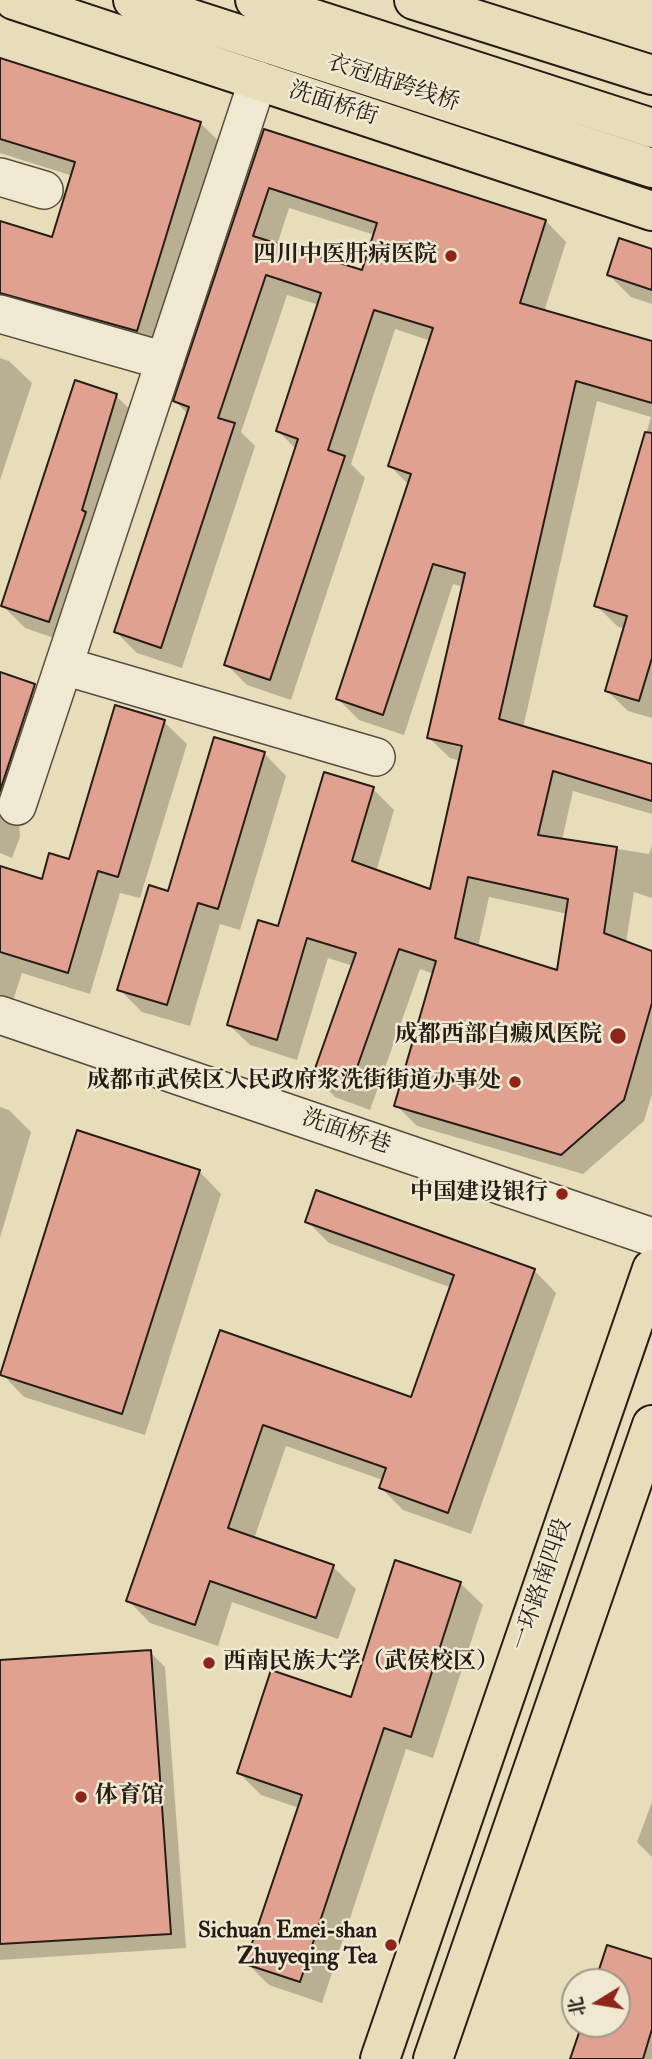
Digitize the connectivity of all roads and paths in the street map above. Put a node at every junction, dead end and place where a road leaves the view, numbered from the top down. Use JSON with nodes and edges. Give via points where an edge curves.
{"nodes":[{"id":1,"x":14,"y":0,"type":"edge"},
{"id":2,"x":133,"y":0,"type":"edge"},
{"id":3,"x":255,"y":0,"type":"edge"},
{"id":4,"x":414,"y":0,"type":"edge"},
{"id":5,"x":652,"y":75,"type":"edge"},
{"id":6,"x":258,"y":80,"type":"junction"},
{"id":7,"x":652,"y":128,"type":"edge"},
{"id":8,"x":652,"y":168,"type":"edge"},
{"id":9,"x":0,"y":177,"type":"edge"},
{"id":10,"x":44,"y":190,"type":"dead end"},
{"id":11,"x":652,"y":211,"type":"edge"},
{"id":12,"x":0,"y":314,"type":"edge"},
{"id":13,"x":165,"y":361,"type":"junction"},
{"id":14,"x":64,"y":666,"type":"junction"},
{"id":15,"x":376,"y":757,"type":"dead end"},
{"id":16,"x":17,"y":806,"type":"dead end"},
{"id":17,"x":0,"y":1015,"type":"edge"},
{"id":18,"x":652,"y":1237,"type":"edge"},
{"id":19,"x":652,"y":1269,"type":"edge"},
{"id":20,"x":652,"y":1425,"type":"edge"},
{"id":21,"x":380,"y":2059,"type":"edge"},
{"id":22,"x":433,"y":2059,"type":"edge"}],
"edges":[{"from":1,"to":6,"type":"main road","name":"洗面桥街"},
{"from":2,"to":8,"type":"main road","name":"衣冠庙跨线桥"},
{"from":3,"to":7,"type":"main road","name":"衣冠庙跨线桥"},
{"from":4,"to":5,"type":"main road"},
{"from":6,"to":11,"type":"main road","name":"洗面桥街"},
{"from":6,"to":13,"type":"street"},
{"from":9,"to":10,"type":"street"},
{"from":12,"to":13,"type":"street"},
{"from":13,"to":14,"type":"street"},
{"from":14,"to":15,"type":"street"},
{"from":14,"to":16,"type":"street"},
{"from":17,"to":18,"type":"street","name":"洗面桥巷"},
{"from":19,"to":21,"type":"main road","name":"一环路南四段"},
{"from":20,"to":22,"type":"main road"}]}
